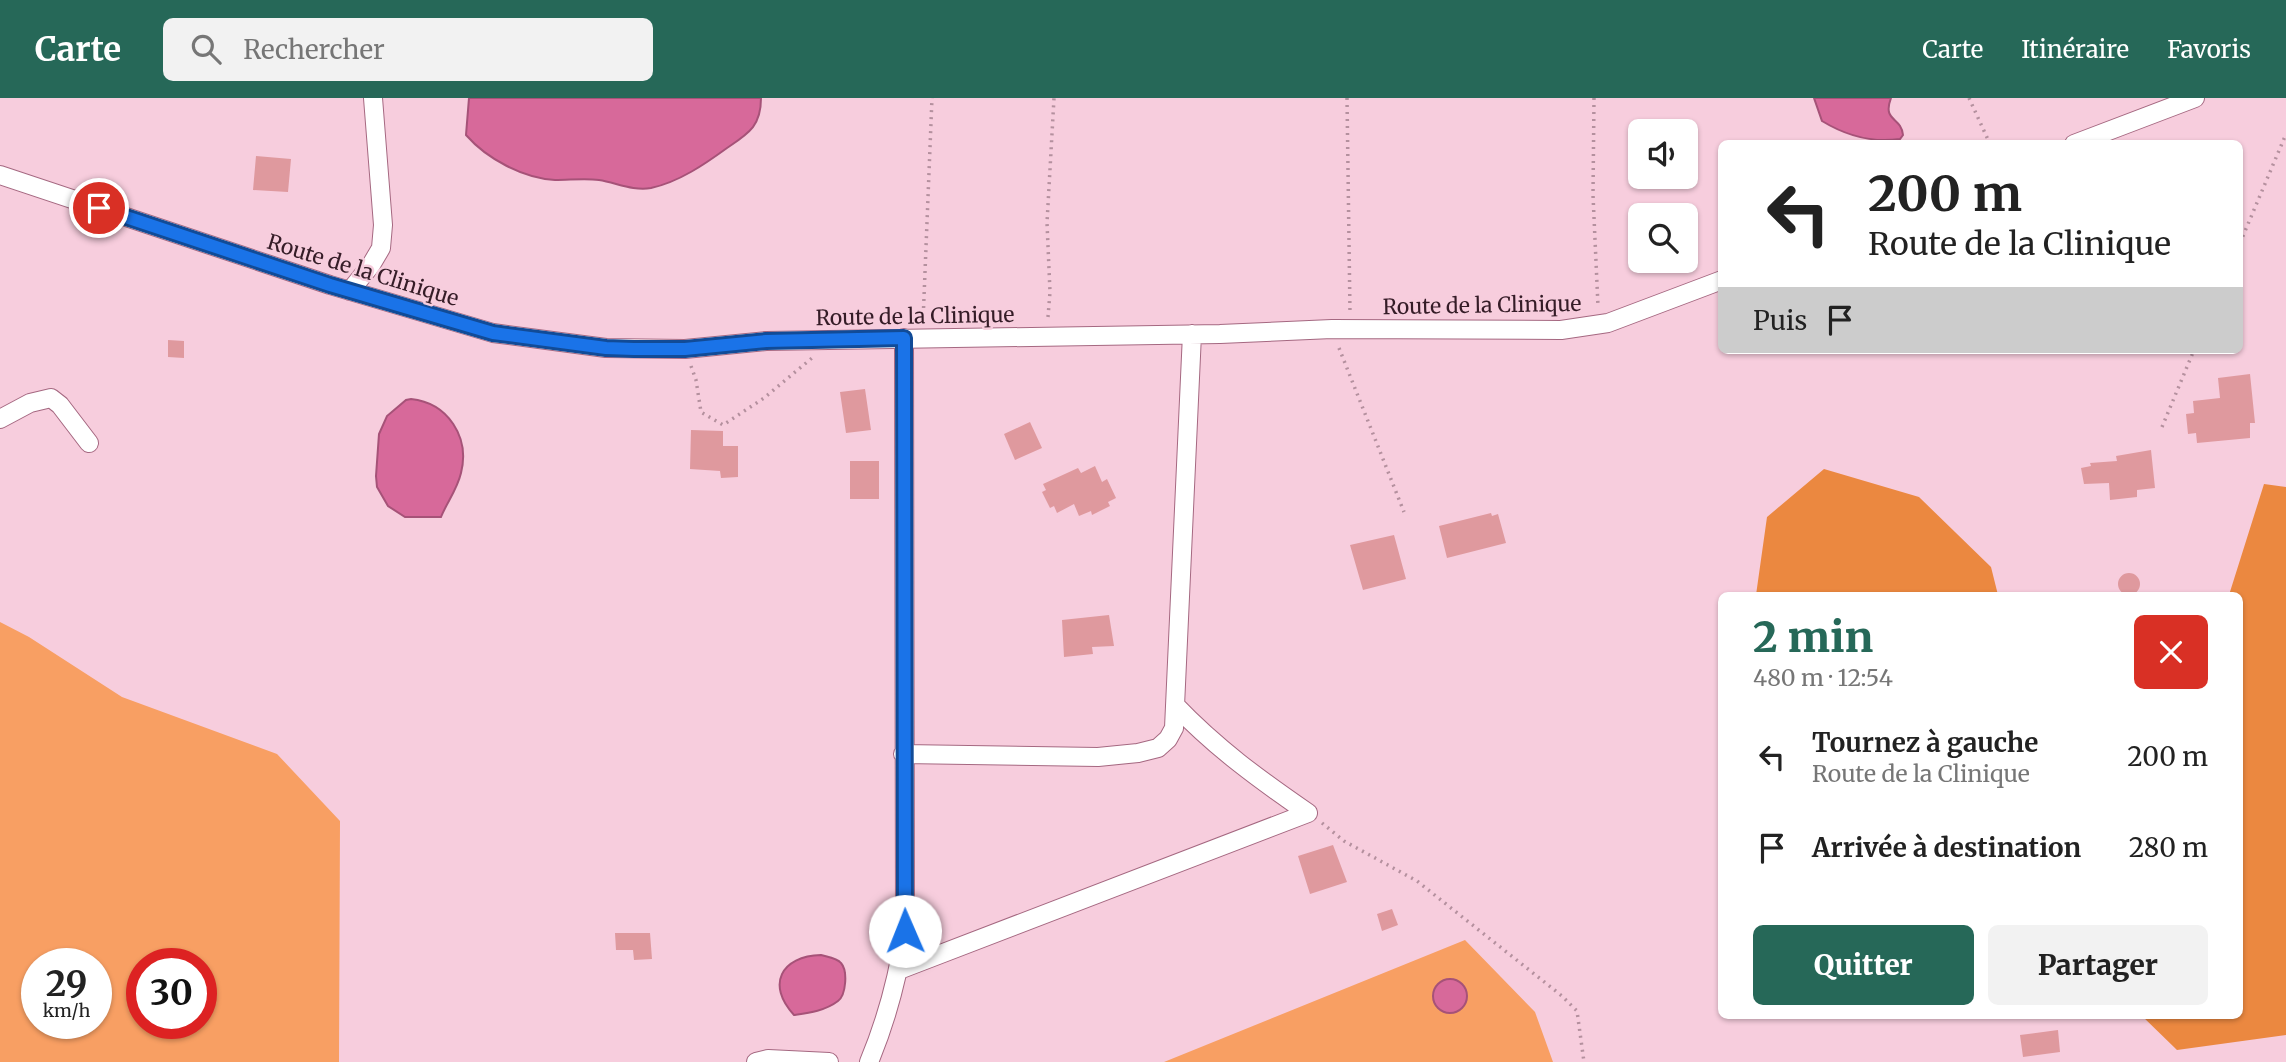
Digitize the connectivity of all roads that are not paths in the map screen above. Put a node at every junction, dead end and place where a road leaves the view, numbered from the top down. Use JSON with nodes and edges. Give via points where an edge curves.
{"nodes":[{"id":1,"x":373,"y":98,"type":"edge"},
{"id":2,"x":2196,"y":98,"type":"edge"},
{"id":3,"x":2085,"y":140,"type":"edge"},
{"id":4,"x":0,"y":175,"type":"edge"},
{"id":5,"x":1718,"y":281,"type":"edge"},
{"id":6,"x":350,"y":291,"type":"junction"},
{"id":7,"x":1192,"y":334,"type":"junction"},
{"id":8,"x":913,"y":338,"type":"junction"},
{"id":9,"x":0,"y":419,"type":"edge"},
{"id":10,"x":89,"y":443,"type":"dead end"},
{"id":11,"x":1175,"y":705,"type":"junction"},
{"id":12,"x":903,"y":754,"type":"junction"},
{"id":13,"x":899,"y":970,"type":"junction"},
{"id":14,"x":757,"y":1062,"type":"edge"},
{"id":15,"x":829,"y":1062,"type":"edge"},
{"id":16,"x":869,"y":1062,"type":"edge"}],
"edges":[{"from":1,"to":6,"type":"street","via":[[381,248]]},
{"from":2,"to":3,"type":"street"},
{"from":4,"to":6,"type":"street","name":"Route de la Clinique"},
{"from":5,"to":7,"type":"street","name":"Route de la Clinique","via":[[1600,325],[1561,330]]},
{"from":6,"to":8,"type":"street","name":"Route de la Clinique","via":[[493,333],[606,348],[685,349],[766,341]]},
{"from":7,"to":8,"type":"street","name":"Route de la Clinique"},
{"from":7,"to":11,"type":"street"},
{"from":8,"to":12,"type":"street"},
{"from":9,"to":10,"type":"street","via":[[51,398]]},
{"from":11,"to":12,"type":"street","via":[[1174,728],[1168,739],[1158,748],[1138,753],[1098,757]]},
{"from":11,"to":13,"type":"street","via":[[1206,738],[1308,813]]},
{"from":12,"to":13,"type":"street","via":[[905,931]]},
{"from":13,"to":16,"type":"street"},
{"from":14,"to":15,"type":"street"}]}
